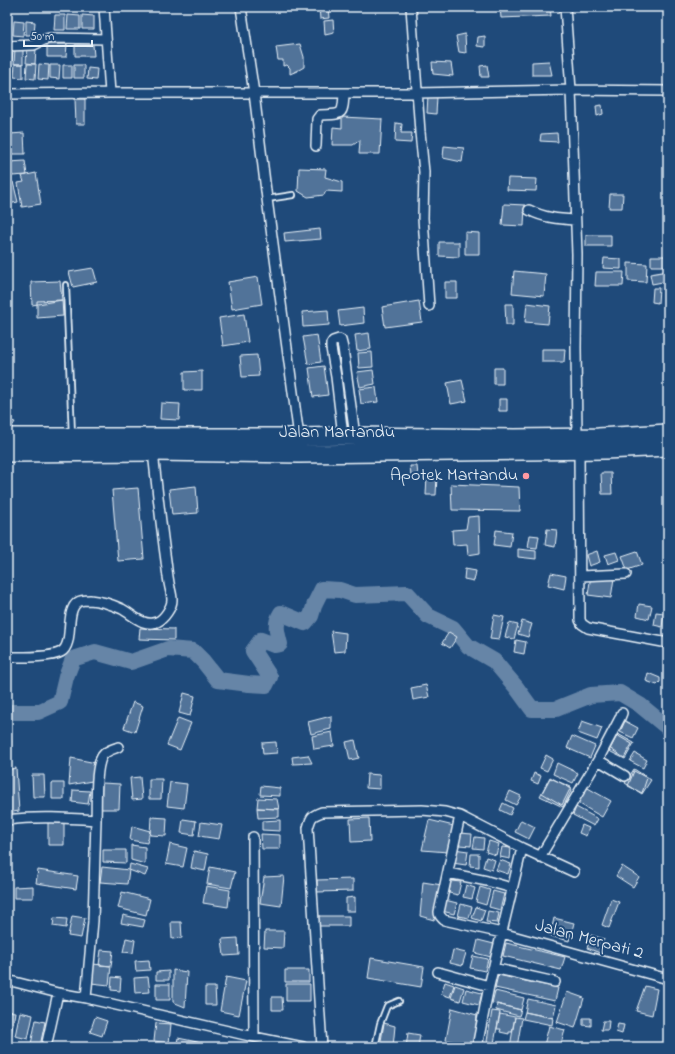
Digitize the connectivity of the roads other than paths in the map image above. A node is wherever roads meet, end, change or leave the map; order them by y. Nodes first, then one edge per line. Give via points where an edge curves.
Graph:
1 (104, 7) edge
2 (241, 7) edge
3 (411, 7) edge
4 (565, 7) edge
5 (106, 39) junction
6 (7, 46) edge
7 (571, 90) junction
8 (668, 91) edge
9 (110, 93) junction
10 (254, 93) junction
11 (344, 93) junction
12 (417, 93) junction
13 (7, 94) edge
14 (316, 146) dead end
15 (293, 195) dead end
16 (267, 199) junction
17 (529, 210) dead end
18 (575, 220) junction
19 (66, 285) dead end
20 (429, 306) dead end
21 (668, 433) edge
22 (72, 436) junction
23 (349, 436) junction
24 (7, 437) edge
25 (299, 437) junction
26 (514, 444) junction
27 (578, 444) junction
28 (668, 447) edge
29 (153, 452) junction
30 (7, 453) edge
31 (626, 574) dead end
32 (580, 576) junction
33 (668, 643) edge
34 (7, 657) edge
35 (622, 713) dead end
36 (118, 747) dead end
37 (598, 760) junction
38 (625, 776) dead end
39 (460, 816) junction
40 (7, 820) edge
41 (96, 820) junction
42 (253, 837) dead end
43 (522, 848) junction
44 (540, 857) junction
45 (574, 872) dead end
46 (448, 873) junction
47 (512, 888) junction
48 (502, 933) junction
49 (494, 968) junction
50 (438, 972) dead end
51 (668, 979) edge
52 (7, 980) edge
53 (555, 982) dead end
54 (489, 986) junction
55 (58, 993) junction
56 (86, 998) junction
57 (399, 1001) dead end
58 (254, 1037) junction
59 (46, 1047) edge
60 (303, 1047) edge
61 (322, 1047) edge
62 (375, 1047) edge
63 (477, 1047) edge

1 - 5 street
2 - 10 street
3 - 12 street
4 - 7 street
5 - 6 street via 51,38 34,45
5 - 9 street
7 - 8 street
7 - 12 street
7 - 18 street
9 - 10 street
9 - 13 street
10 - 11 street
10 - 16 street
11 - 12 street
11 - 14 street via 344,107 341,112 320,115 317,119
12 - 20 street via 424,172 423,218
15 - 16 lane
16 - 25 street
17 - 18 street via 554,219
18 - 27 street
19 - 22 lane
21 - 27 highway, Jalan Martandu
22 - 24 highway, Jalan Martandu
22 - 25 highway, Jalan Martandu
23 - 23 street via 331,348 333,341 339,339 343,348
23 - 25 highway, Jalan Martandu
23 - 26 highway, Jalan Martandu
26 - 27 highway, Jalan Martandu
26 - 29 highway, Jalan Martandu via 299,454
27 - 28 highway, Jalan Martandu via 604,450
27 - 32 street
29 - 30 highway, Jalan Martandu
29 - 34 street via 172,600 167,613 159,621 147,623 105,603 78,601 71,614 63,651 47,656
31 - 32 street
32 - 33 street via 579,616 582,624 588,628
35 - 37 street
36 - 41 street via 103,754 100,761
37 - 38 street
37 - 44 street
39 - 43 street
39 - 46 street
39 - 61 street via 422,810 322,812 311,818 308,828
40 - 41 street
41 - 56 street via 93,921
42 - 58 street
43 - 44 street
43 - 47 street
44 - 45 street
46 - 47 street
46 - 48 street, Jalan Merpati 2 via 440,917
47 - 48 street
48 - 49 street
48 - 51 street, Jalan Merpati 2
49 - 53 street
49 - 54 street
50 - 54 street
52 - 55 street
54 - 63 street
55 - 56 street
55 - 59 street
56 - 58 street
57 - 62 lane via 387,1006
58 - 60 street

